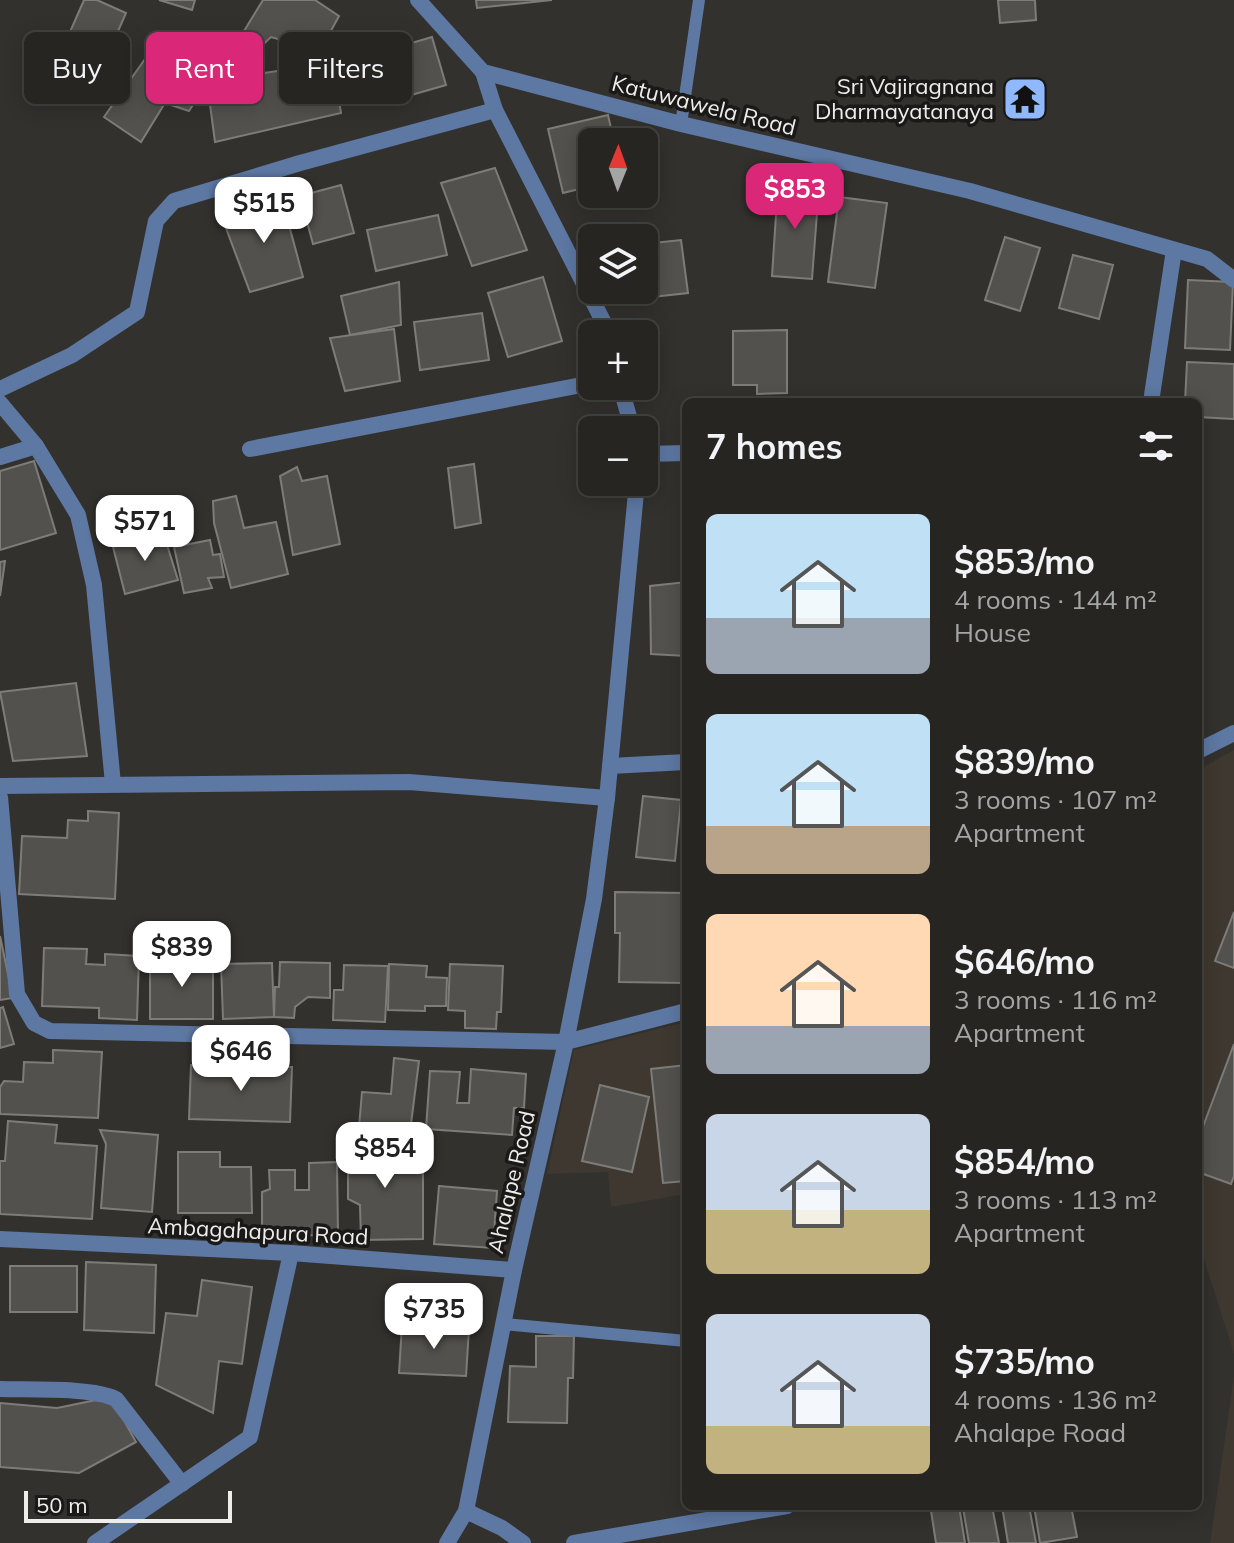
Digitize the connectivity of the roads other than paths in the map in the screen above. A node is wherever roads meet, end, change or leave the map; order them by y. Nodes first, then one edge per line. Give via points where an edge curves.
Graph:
1 (418, 0) edge
2 (699, 0) edge
3 (483, 72) junction
4 (495, 110) junction
5 (681, 124) junction
6 (1174, 250) junction
7 (1234, 280) edge
8 (602, 320) edge
9 (578, 386) edge
10 (0, 389) edge
11 (1152, 398) edge
12 (0, 403) edge
13 (36, 446) junction
14 (250, 449) dead end
15 (682, 453) edge
16 (658, 454) edge
17 (0, 457) edge
18 (636, 496) edge
19 (1234, 733) edge
20 (1202, 749) edge
21 (682, 762) edge
22 (610, 766) junction
23 (113, 784) junction
24 (0, 786) edge
25 (0, 797) edge
26 (607, 798) junction
27 (682, 1012) edge
28 (566, 1042) junction
29 (0, 1239) edge
30 (291, 1253) junction
31 (514, 1270) junction
32 (504, 1324) junction
33 (682, 1341) edge
34 (0, 1389) edge
35 (182, 1484) junction
36 (764, 1510) edge
37 (466, 1511) junction
38 (95, 1543) edge
39 (447, 1543) edge
40 (523, 1543) edge
41 (574, 1543) edge

1 - 3 street
2 - 5 lane
3 - 4 street
3 - 5 street, Katuwawela Road
4 - 8 street
4 - 10 street via 174,201 156,221 137,312 72,355
5 - 6 street, Katuwawela Road via 970,191
6 - 7 street, Katuwawela Road via 1207,259
6 - 11 street
9 - 14 street
12 - 13 street
13 - 17 street
13 - 23 street via 78,515 94,585
15 - 16 street
18 - 22 street, Ahalape Road
19 - 20 street
21 - 22 street
22 - 26 street, Ahalape Road
23 - 24 street
23 - 26 street via 409,782
25 - 28 street via 17,994 34,1023 50,1031
26 - 28 street, Ahalape Road
27 - 28 street
28 - 31 street, Ahalape Road
29 - 30 street, Ambagahapura Road
30 - 31 street, Ambagahapura Road
30 - 35 street via 250,1437
31 - 32 street, Ahalape Road
32 - 33 lane
32 - 37 street, Ahalape Road
34 - 35 street via 116,1399
35 - 38 street
36 - 41 street
37 - 39 street, Ahalape Road
37 - 40 street

